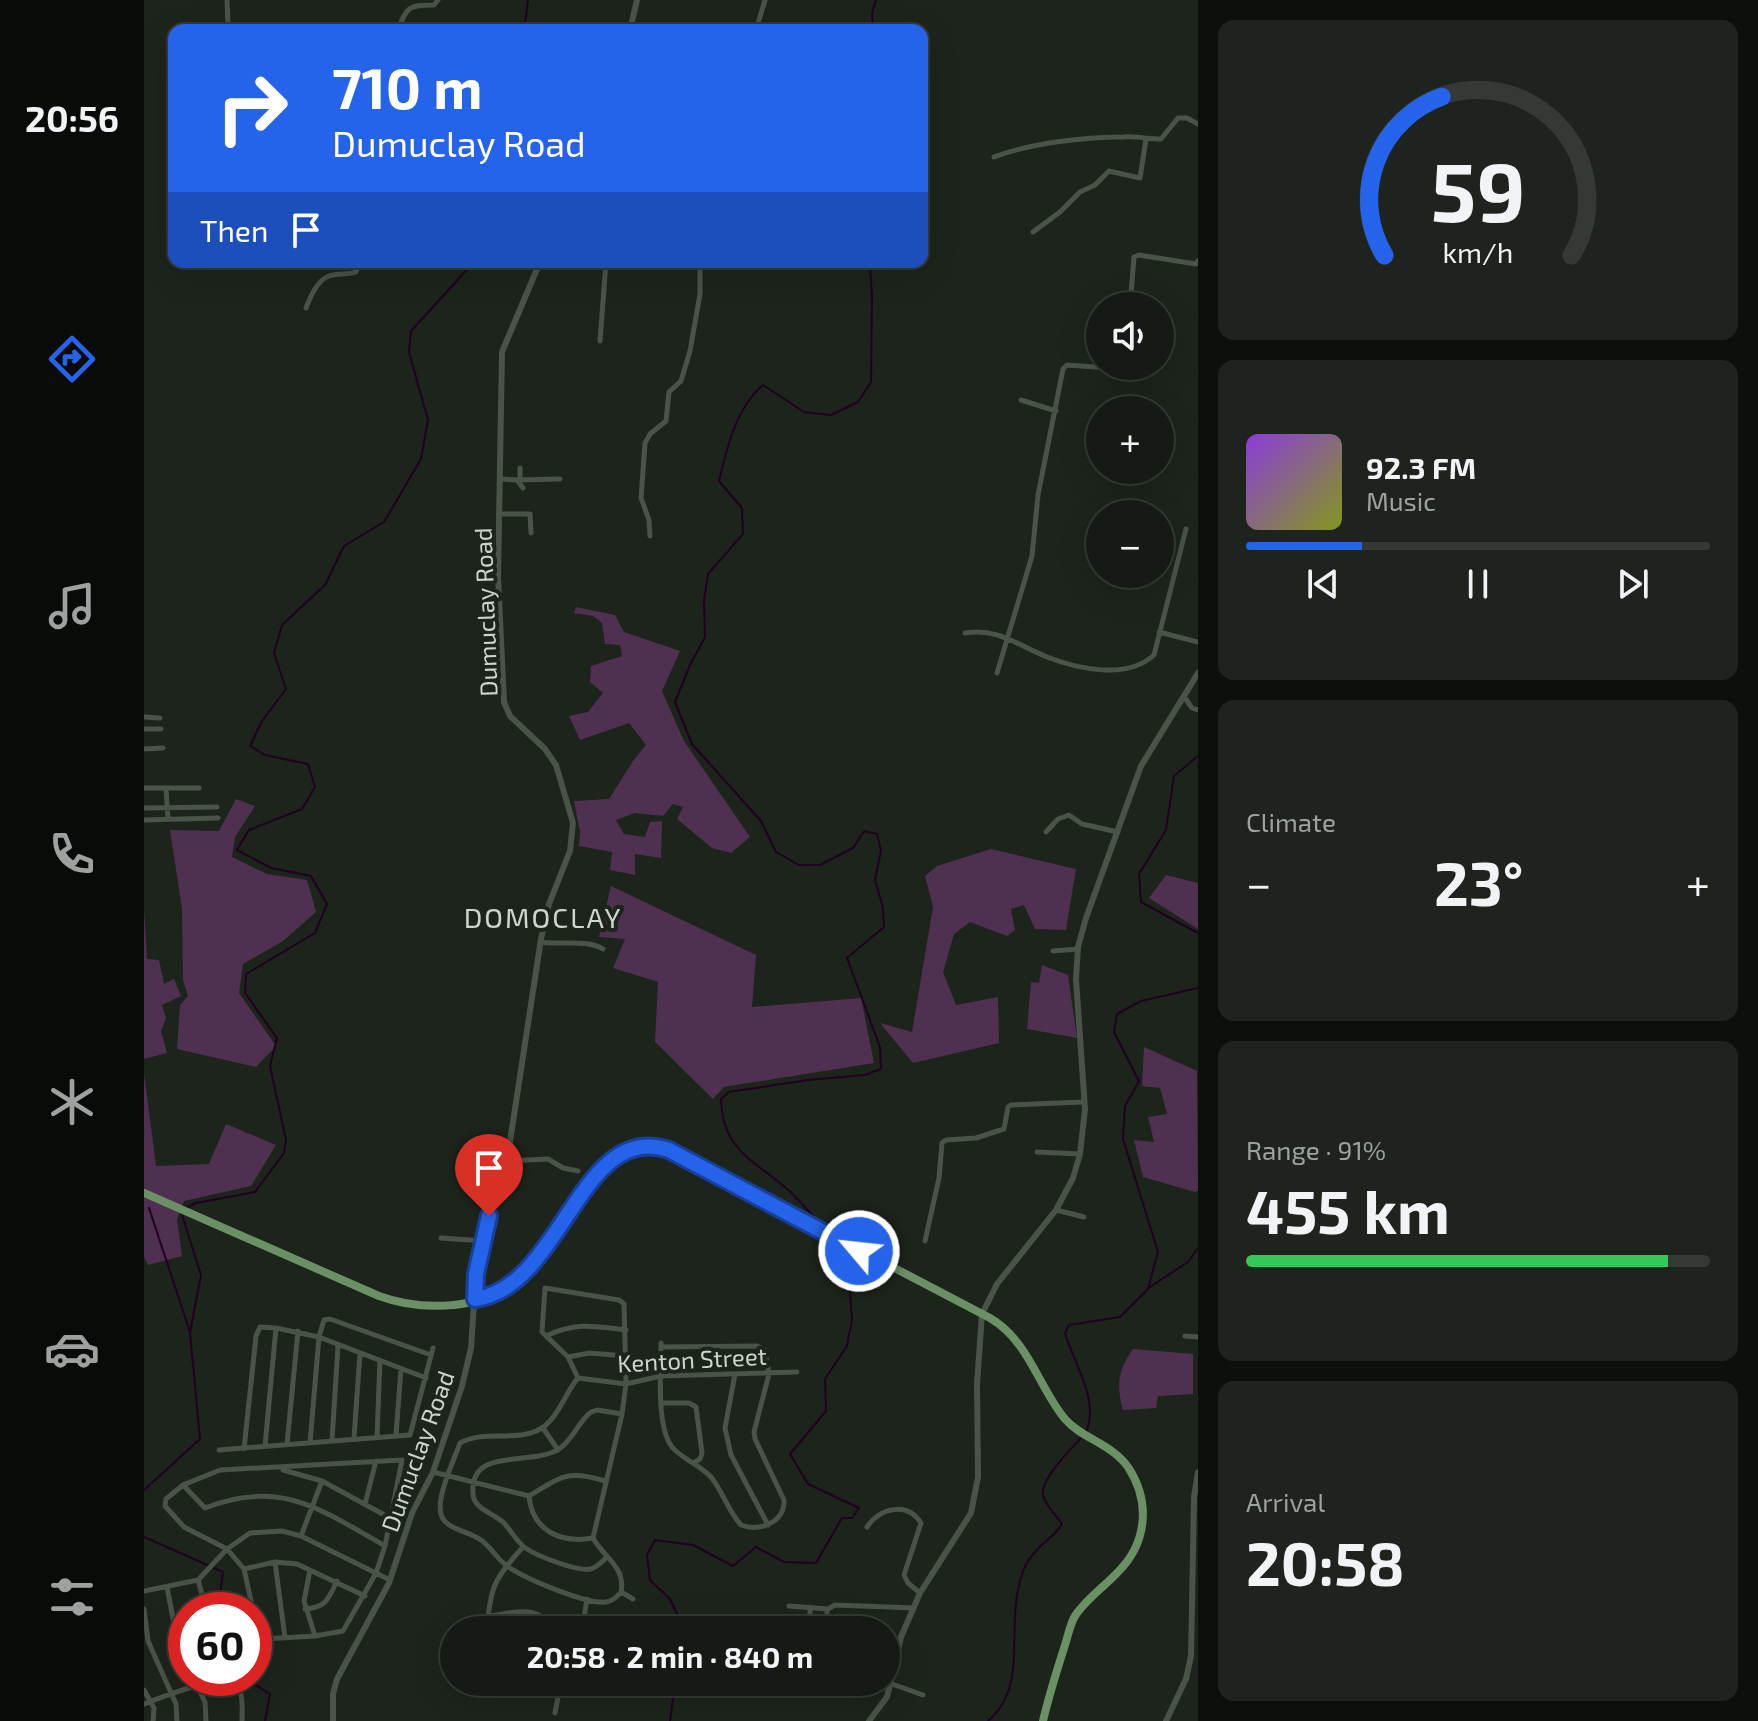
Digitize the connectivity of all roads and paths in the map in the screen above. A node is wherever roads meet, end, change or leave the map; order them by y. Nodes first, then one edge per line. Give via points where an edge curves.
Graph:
1 (227, 0) edge
2 (438, 0) edge
3 (637, 0) edge
4 (765, 0) edge
5 (228, 24) edge
6 (401, 24) edge
7 (631, 24) edge
8 (758, 24) edge
9 (1198, 124) edge
10 (1146, 139) junction
11 (994, 157) dead end
12 (1033, 232) dead end
13 (1198, 261) edge
14 (356, 268) edge
15 (537, 268) edge
16 (606, 268) edge
17 (700, 268) edge
18 (1131, 292) edge
19 (306, 308) dead end
20 (600, 341) dead end
21 (1086, 366) edge
22 (1021, 400) dead end
23 (1056, 411) junction
24 (520, 468) dead end
25 (500, 479) junction
26 (560, 479) dead end
27 (518, 480) junction
28 (523, 488) dead end
29 (499, 514) junction
30 (1186, 529) dead end
31 (531, 533) dead end
32 (650, 536) dead end
33 (1159, 632) junction
34 (965, 633) dead end
35 (1006, 637) junction
36 (1198, 642) edge
37 (997, 673) dead end
38 (1198, 673) edge
39 (1185, 698) junction
40 (1198, 710) edge
41 (144, 717) edge
42 (160, 718) dead end
43 (144, 729) edge
44 (161, 729) dead end
45 (163, 748) dead end
46 (144, 749) edge
47 (144, 788) edge
48 (166, 788) junction
49 (199, 788) dead end
50 (217, 807) dead end
51 (144, 808) edge
52 (167, 808) junction
53 (218, 818) dead end
54 (168, 819) junction
55 (144, 820) edge
56 (1046, 832) dead end
57 (1118, 832) junction
58 (540, 942) junction
59 (603, 949) dead end
60 (1078, 949) junction
61 (1053, 951) dead end
62 (1084, 1102) junction
63 (1037, 1152) dead end
64 (1080, 1154) junction
65 (507, 1161) junction
66 (578, 1171) dead end
67 (144, 1193) edge
68 (1056, 1210) junction
69 (1084, 1217) dead end
70 (441, 1238) dead end
71 (484, 1241) junction
72 (925, 1241) dead end
73 (475, 1299) junction
74 (982, 1314) junction
75 (276, 1328) junction
76 (626, 1330) junction
77 (298, 1331) junction
78 (546, 1336) junction
79 (1185, 1336) dead end
80 (319, 1337) junction
81 (1198, 1337) edge
82 (338, 1346) junction
83 (360, 1353) junction
84 (626, 1356) junction
85 (568, 1357) junction
86 (380, 1360) junction
87 (402, 1368) junction
88 (797, 1372) dead end
89 (735, 1374) junction
90 (769, 1374) junction
91 (661, 1376) junction
92 (426, 1378) junction
93 (578, 1378) junction
94 (626, 1384) junction
95 (662, 1403) junction
96 (622, 1414) junction
97 (543, 1428) junction
98 (396, 1435) junction
99 (377, 1437) junction
100 (354, 1438) junction
101 (332, 1440) junction
102 (310, 1443) junction
103 (287, 1444) junction
104 (265, 1446) junction
105 (244, 1449) junction
106 (219, 1450) dead end
107 (558, 1450) junction
108 (376, 1461) junction
109 (695, 1462) junction
110 (278, 1469) junction
111 (433, 1472) junction
112 (1198, 1472) edge
113 (448, 1474) junction
114 (322, 1481) junction
115 (474, 1481) junction
116 (605, 1481) junction
117 (183, 1485) junction
118 (529, 1496) junction
119 (365, 1504) junction
120 (313, 1506) junction
121 (390, 1518) junction
122 (768, 1525) junction
123 (867, 1527) dead end
124 (301, 1536) junction
125 (593, 1538) junction
126 (385, 1546) junction
127 (523, 1547) junction
128 (225, 1551) junction
129 (606, 1558) junction
130 (1196, 1561) edge
131 (275, 1562) junction
132 (506, 1565) junction
133 (244, 1569) junction
134 (310, 1570) junction
135 (374, 1573) junction
136 (198, 1580) junction
137 (337, 1581) junction
138 (390, 1582) junction
139 (1195, 1586) edge
140 (167, 1587) junction
141 (144, 1591) edge
142 (168, 1592) edge
143 (201, 1592) edge
144 (249, 1592) edge
145 (621, 1592) junction
146 (920, 1593) junction
147 (365, 1596) junction
148 (587, 1599) junction
149 (633, 1599) dead end
150 (1195, 1602) edge
151 (789, 1606) dead end
152 (810, 1607) junction
153 (914, 1608) junction
154 (144, 1609) edge
155 (305, 1609) junction
156 (827, 1609) junction
157 (488, 1616) joint
158 (544, 1616) edge
159 (584, 1616) edge
160 (315, 1636) junction
161 (285, 1638) junction
162 (272, 1639) edge
163 (146, 1642) edge
164 (900, 1643) edge
165 (168, 1686) edge
166 (900, 1687) edge
167 (144, 1690) edge
168 (168, 1695) edge
169 (923, 1695) dead end
170 (173, 1696) edge
171 (202, 1696) edge
172 (239, 1696) edge
173 (558, 1696) edge
174 (887, 1696) edge
175 (147, 1703) edge
176 (555, 1713) dead end
177 (153, 1721) edge
178 (177, 1721) edge
179 (206, 1721) edge
180 (242, 1721) edge
181 (333, 1721) edge
182 (869, 1721) edge
183 (1043, 1721) edge
184 (1166, 1721) edge

1 - 5 street
2 - 6 street via 410,7
3 - 7 street
4 - 8 street
9 - 10 street via 1178,118 1161,139
10 - 11 street via 1070,142
10 - 12 street via 1140,178 1109,171
13 - 18 street via 1134,257
14 - 19 street via 353,274 322,280
15 - 25 street, Dumuclay Road via 502,352
16 - 20 street
17 - 32 street via 700,294 681,381 669,392 666,421 645,443 641,498
21 - 23 street via 1063,369
22 - 23 street
23 - 35 street via 1038,495 1032,556
24 - 27 street
25 - 27 street
25 - 29 street, Dumuclay Road
26 - 27 street
27 - 28 street
29 - 31 street via 530,514
29 - 58 street, Dumuclay Road via 504,702 510,716 556,765 573,823 570,851
30 - 33 street
33 - 35 street via 1154,655 1120,671 1069,664
33 - 36 street
34 - 35 street via 979,630
35 - 37 street
38 - 39 street
39 - 40 street
39 - 57 street via 1141,766
41 - 42 street
43 - 44 street
45 - 46 street
47 - 48 street
48 - 49 street
48 - 52 street
50 - 52 street
51 - 52 street
52 - 54 street
53 - 54 street
54 - 55 street
56 - 57 street via 1069,815 1082,824
57 - 60 street
58 - 59 street via 593,943
58 - 65 street, Dumuclay Road
60 - 61 street
60 - 62 street
62 - 64 street
62 - 72 street via 1011,1105 1004,1129 942,1143
63 - 64 street
64 - 68 street
65 - 66 street via 548,1159
65 - 71 street, Dumuclay Road
67 - 73 main road via 395,1302 435,1305
68 - 69 street
68 - 74 street via 997,1284
70 - 71 street
71 - 73 street, Dumuclay Road
73 - 74 main road via 508,1287 531,1267 606,1163 628,1149 651,1146 669,1150
73 - 111 street, Dumuclay Road via 471,1348
74 - 146 street via 976,1496 971,1513
74 - 183 main road via 1014,1337 1069,1423 1126,1465 1143,1498 1143,1523 1132,1555 1075,1617
75 - 77 street
75 - 104 street
75 - 105 street via 257,1331
76 - 78 street via 571,1326
76 - 78 street via 623,1302 545,1288 541,1323
76 - 84 street
77 - 80 street
77 - 103 street
78 - 85 street
79 - 81 street
80 - 82 street
80 - 92 street via 322,1322 330,1319 432,1351
80 - 102 street
82 - 83 street
82 - 101 street
83 - 86 street
83 - 100 street
84 - 85 street
84 - 94 street
85 - 93 street
86 - 87 street
86 - 99 street
87 - 92 street
87 - 98 street
88 - 90 street, Kenton Street
89 - 90 street, Kenton Street
89 - 91 street, Kenton Street
89 - 122 street via 725,1428 731,1455
90 - 91 street via 768,1357 757,1346 661,1345
90 - 122 street via 754,1432 784,1507
91 - 94 street, Kenton Street
91 - 95 street
92 - 98 street via 410,1435
93 - 94 street, Kenton Street
93 - 97 street
94 - 96 street
95 - 109 street via 661,1424 672,1447
95 - 109 street via 696,1407 702,1453
96 - 107 street via 591,1412
96 - 116 street
97 - 107 street
97 - 113 street via 468,1438 460,1443
98 - 99 street
99 - 100 street
100 - 101 street
101 - 102 street
102 - 103 street
103 - 104 street
104 - 105 street
105 - 106 street
107 - 115 street via 485,1464
108 - 110 street
108 - 119 street
108 - 121 street via 403,1461
109 - 122 street via 741,1525
110 - 114 street
110 - 117 street via 220,1470
111 - 113 street
111 - 138 street, Dumuclay Road via 412,1513
112 - 130 street
113 - 115 street
113 - 132 street via 441,1518 484,1541
114 - 119 street
114 - 120 street
115 - 118 street
115 - 127 street via 477,1505 503,1522
116 - 118 street via 572,1474
116 - 125 street
117 - 120 street via 205,1508 250,1497
117 - 128 street via 165,1506 184,1527
118 - 125 street via 534,1520 547,1531
119 - 121 street
120 - 124 street
120 - 126 street
121 - 126 street
123 - 146 street via 874,1516 892,1509 917,1517 918,1538 904,1575
124 - 128 street via 250,1533
124 - 135 street
125 - 129 street
126 - 135 street
127 - 129 street via 587,1569
127 - 132 street
128 - 133 street
128 - 136 street
129 - 145 street via 620,1570
130 - 139 street
131 - 133 street
131 - 134 street
131 - 161 street
132 - 148 street
132 - 157 street via 494,1582
133 - 144 street
134 - 137 street
134 - 155 street
135 - 138 street
135 - 147 street
136 - 140 street
136 - 143 street
137 - 147 street
137 - 155 street via 319,1608
138 - 181 street, Dumuclay Road via 337,1679
139 - 150 street
140 - 141 street
140 - 142 street
145 - 148 street via 608,1602
145 - 149 street
146 - 153 street
147 - 160 street via 343,1631
148 - 159 street
150 - 184 street via 1186,1679
151 - 152 street
152 - 156 street
152 - 156 street via 810,1622 820,1626 827,1625
153 - 156 street
153 - 164 street
154 - 163 street
155 - 160 street
157 - 158 street
160 - 161 street
161 - 162 street
163 - 165 street
166 - 169 street
167 - 175 street
168 - 175 street
170 - 178 street
171 - 179 street
172 - 180 street
173 - 176 street
174 - 182 street
175 - 177 street via 154,1708

